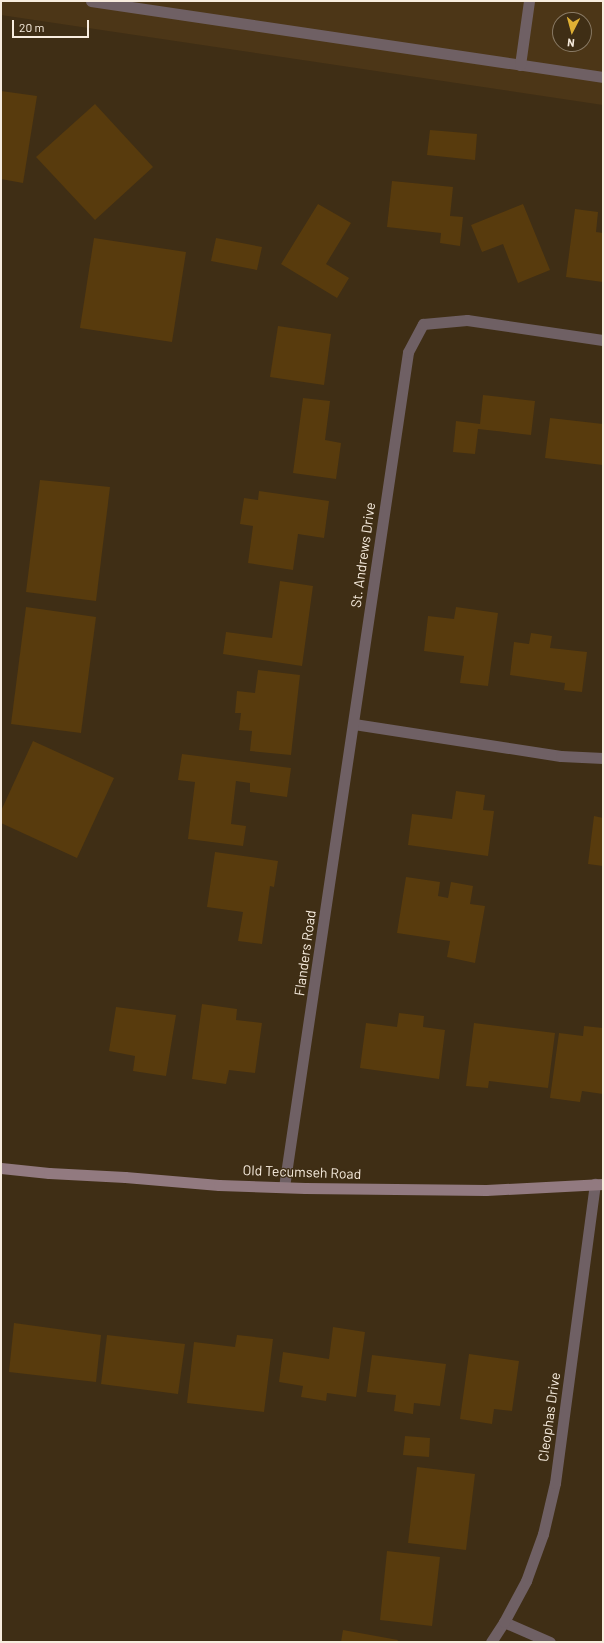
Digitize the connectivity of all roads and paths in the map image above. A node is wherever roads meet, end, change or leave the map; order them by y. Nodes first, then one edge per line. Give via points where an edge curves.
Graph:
1 (92, 1) edge
2 (529, 1) edge
3 (520, 65) junction
4 (603, 77) edge
5 (603, 340) edge
6 (354, 724) junction
7 (603, 758) edge
8 (1, 1168) edge
9 (599, 1184) edge
10 (284, 1187) junction
11 (504, 1622) junction
12 (491, 1642) edge
13 (550, 1642) edge

1 - 3 street
2 - 3 street
3 - 4 street
5 - 6 street, St. Andrews Drive via 467,320 423,324 408,352
6 - 7 street via 561,756
6 - 10 street, Flanders Road
8 - 10 main road, Old Tecumseh Road
9 - 10 main road, Old Tecumseh Road via 486,1190
9 - 11 street, Cleophas Drive via 555,1483 543,1534 526,1581
11 - 12 street, Cleophas Drive
11 - 13 street

